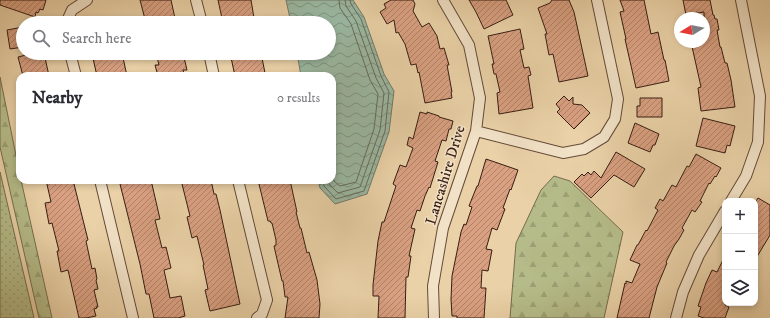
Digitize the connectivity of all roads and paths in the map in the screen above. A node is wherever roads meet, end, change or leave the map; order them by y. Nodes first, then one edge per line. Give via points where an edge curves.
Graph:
1 (87, 0) edge
2 (196, 0) edge
3 (443, 0) edge
4 (597, 0) edge
5 (741, 0) edge
6 (69, 16) edge
7 (200, 16) edge
8 (72, 60) edge
9 (211, 60) edge
10 (75, 72) edge
11 (213, 72) edge
12 (476, 130) junction
13 (101, 184) edge
14 (239, 184) edge
15 (733, 198) edge
16 (722, 216) edge
17 (133, 318) edge
18 (257, 318) edge
19 (434, 318) edge
20 (676, 318) edge

1 - 6 street via 72,10
2 - 7 street
3 - 12 street, Lancashire Drive via 469,44 480,98
4 - 12 street via 618,99 615,119 604,137 584,149 563,153
5 - 15 street via 760,96 758,142 746,176
8 - 10 street
9 - 11 street
12 - 19 street, Lancashire Drive via 443,228 433,286
13 - 17 street
14 - 18 street via 267,300 262,314
16 - 20 street via 699,255 683,292

